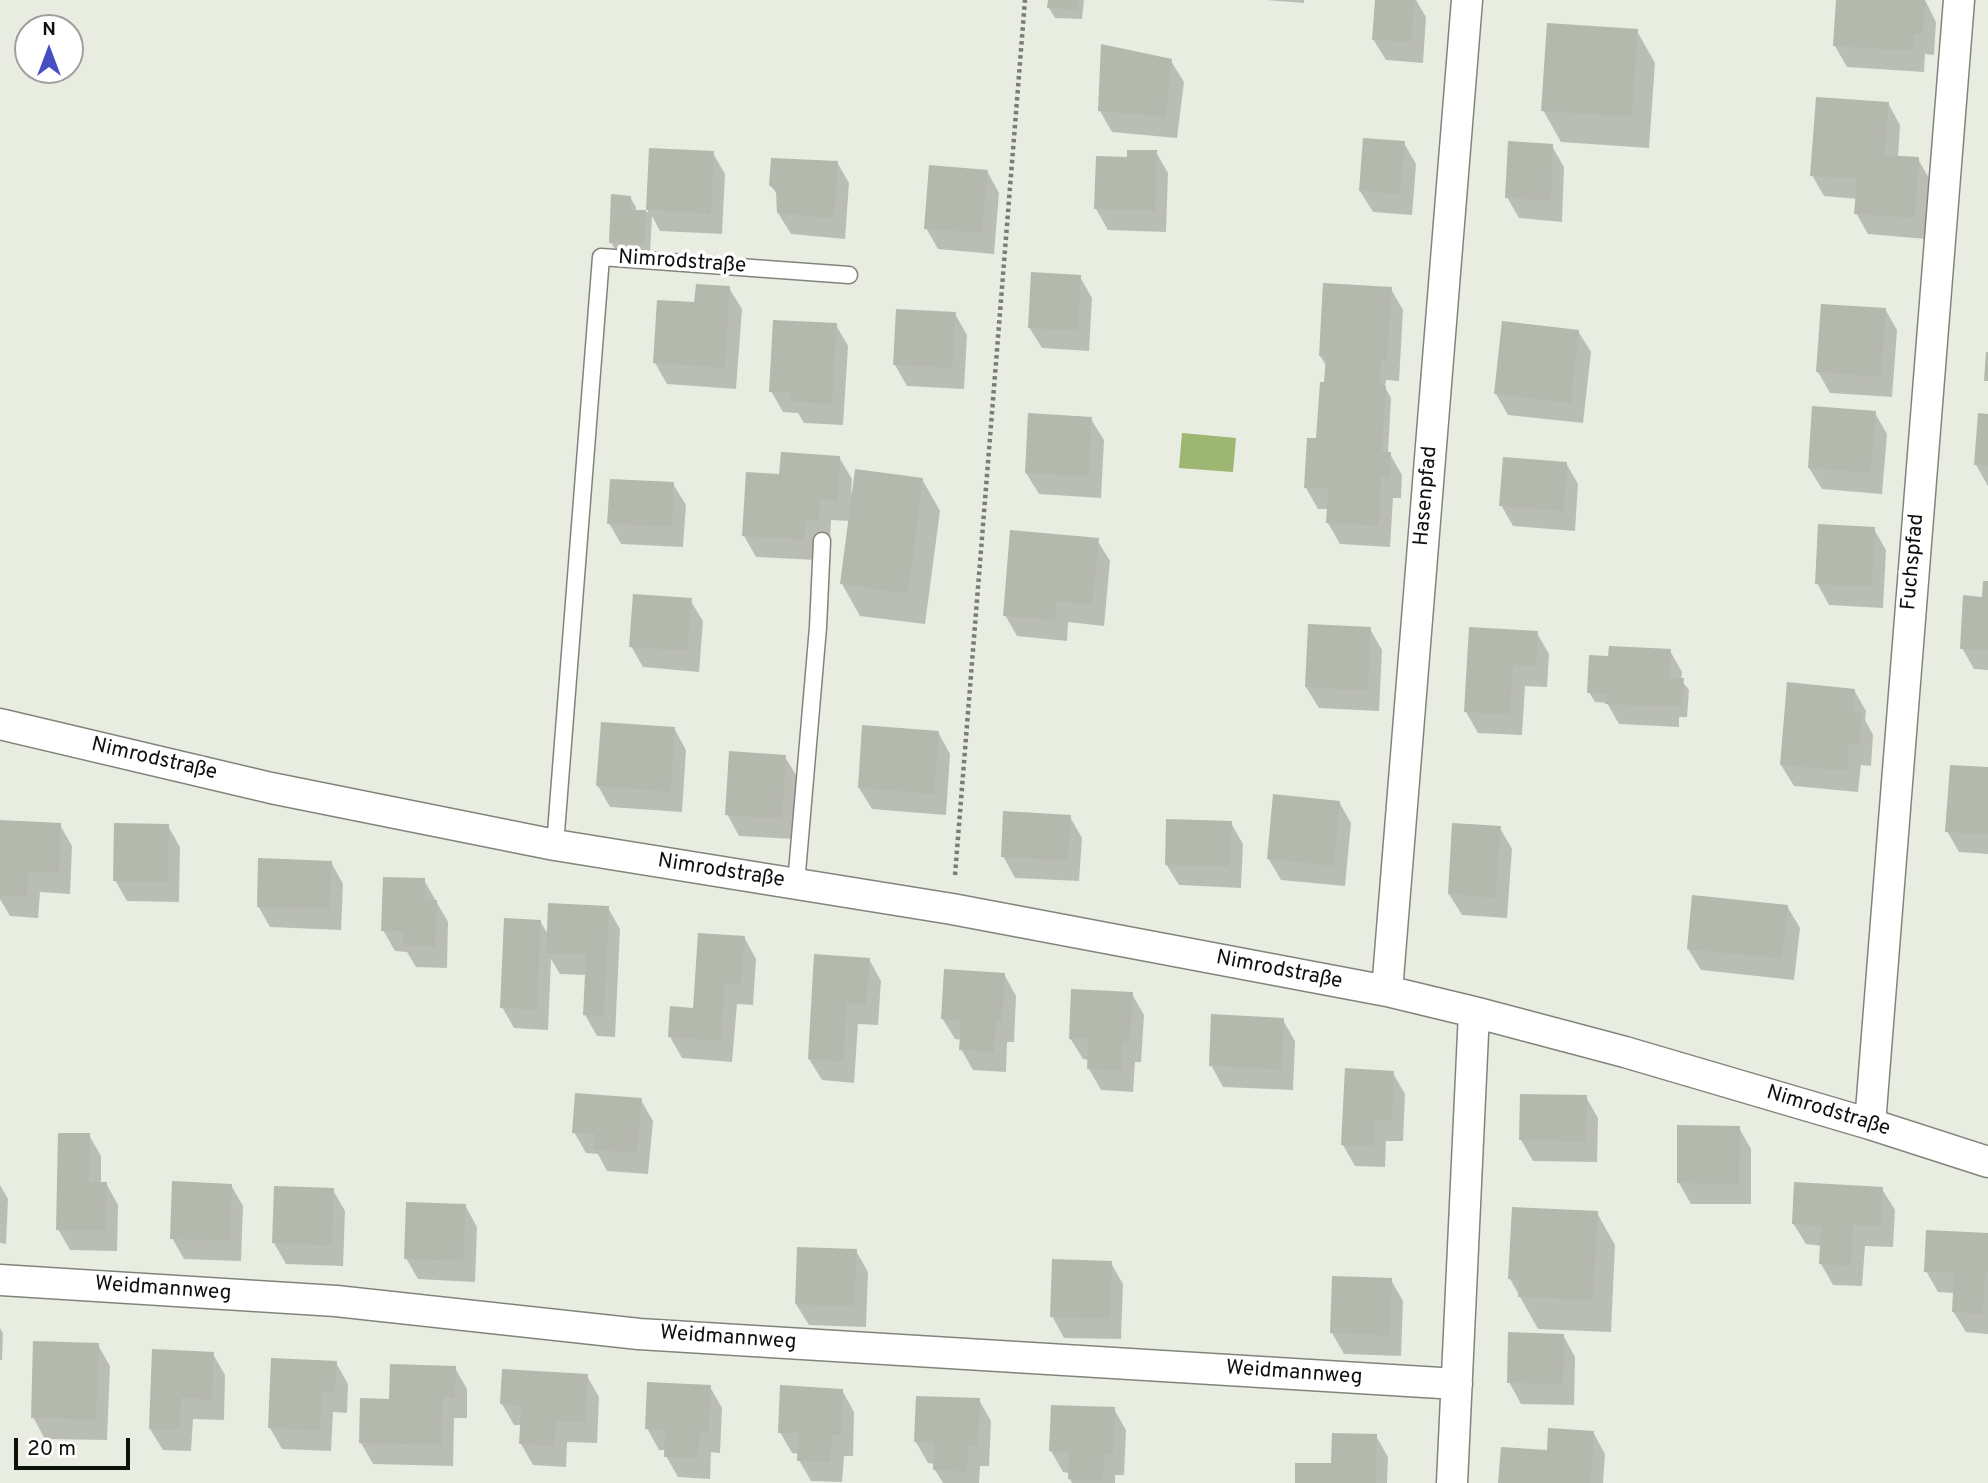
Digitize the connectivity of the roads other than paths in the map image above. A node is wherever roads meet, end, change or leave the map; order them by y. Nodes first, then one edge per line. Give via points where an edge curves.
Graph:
1 (1466, 0) edge
2 (1959, 0) edge
3 (849, 275) dead end
4 (822, 541) dead end
5 (0, 724) edge
6 (555, 845) junction
7 (796, 884) junction
8 (1387, 991) junction
9 (1474, 1012) junction
10 (1870, 1124) junction
11 (1988, 1162) edge
12 (0, 1280) edge
13 (1457, 1384) junction
14 (1452, 1483) edge

1 - 8 street, Hasenpfad
2 - 10 street, Fuchspfad
3 - 6 lane, Nimrodstraße via 601,257
4 - 7 lane
5 - 6 street, Nimrodstraße via 271,788
6 - 7 street, Nimrodstraße
7 - 8 street, Nimrodstraße
8 - 9 street, Nimrodstraße
9 - 10 street, Nimrodstraße
9 - 13 street
10 - 11 street, Nimrodstraße
12 - 13 street, Weidmannweg via 337,1301 639,1334
13 - 14 street

